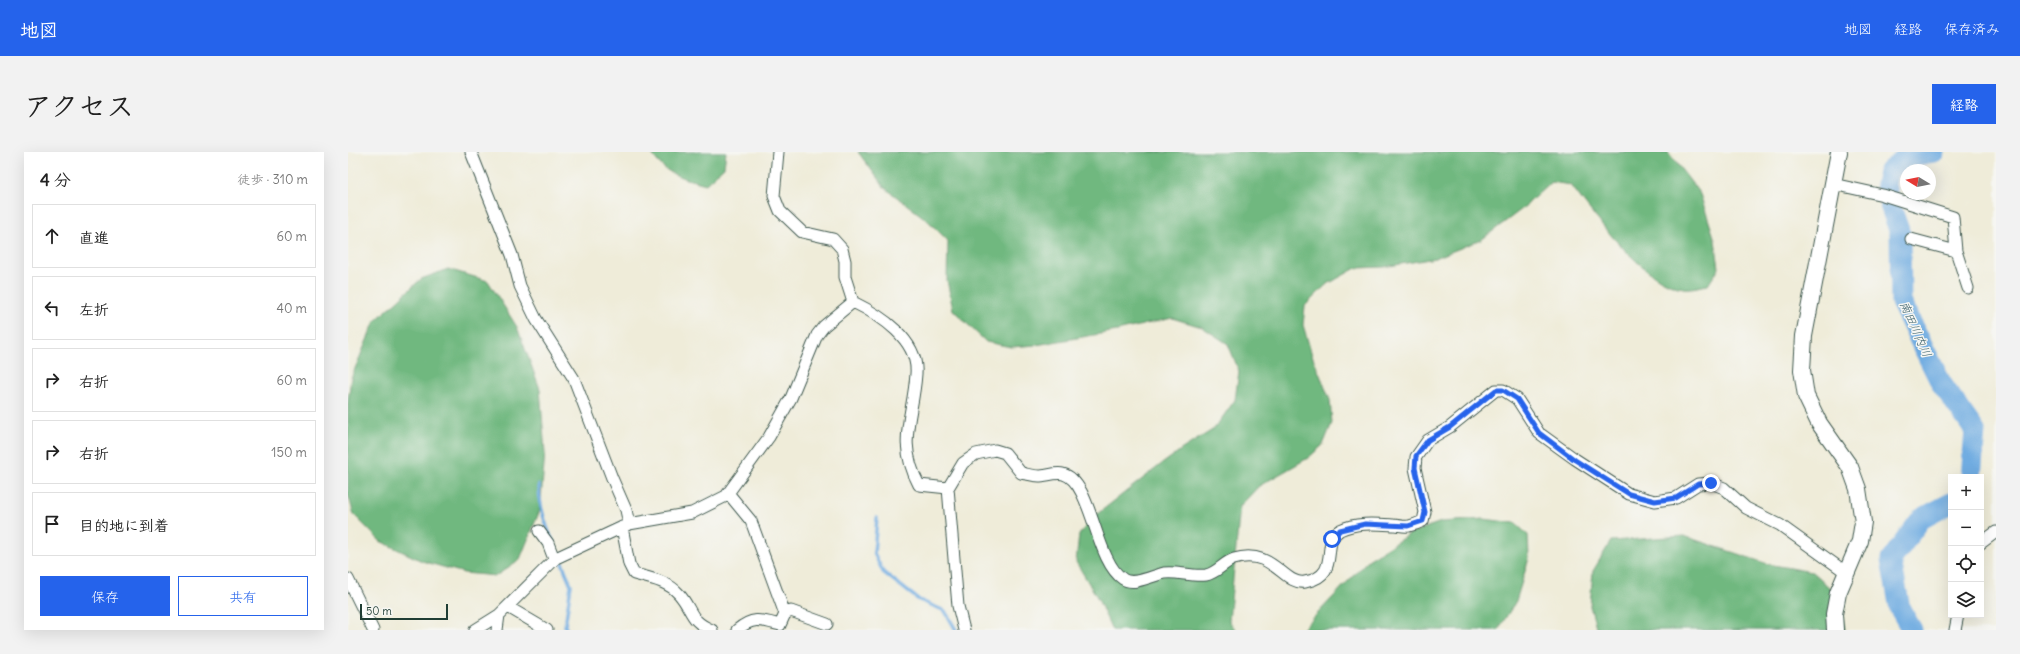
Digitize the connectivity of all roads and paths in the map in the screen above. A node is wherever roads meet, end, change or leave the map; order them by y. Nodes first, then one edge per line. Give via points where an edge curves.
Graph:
1 (471, 152) edge
2 (778, 152) edge
3 (1839, 152) edge
4 (1832, 184) junction
5 (1911, 239) dead end
6 (1956, 250) junction
7 (1968, 288) dead end
8 (853, 302) junction
9 (948, 488) junction
10 (728, 493) junction
11 (625, 525) junction
12 (539, 531) dead end
13 (1996, 532) edge
14 (1984, 541) edge
15 (557, 557) junction
16 (1847, 573) junction
17 (348, 580) edge
18 (508, 607) junction
19 (785, 614) junction
20 (500, 616) junction
21 (1957, 618) edge
22 (827, 624) dead end
23 (372, 630) edge
24 (474, 630) edge
25 (497, 630) edge
26 (547, 630) edge
27 (712, 630) edge
28 (737, 630) edge
29 (964, 630) edge
30 (1835, 630) edge
31 (1955, 630) edge

1 - 11 street via 512,255 520,286 536,319 574,379 626,510
2 - 8 street via 774,196 780,211 802,232 833,239 842,250 845,277
3 - 4 street
4 - 6 street via 1883,195 1953,216
4 - 16 street via 1804,336 1802,370 1806,396 1819,423 1850,467 1858,490 1863,522 1860,541
5 - 6 street
6 - 7 street
8 - 9 street via 872,311 898,332 913,352 917,373 907,448 911,469 919,485
8 - 10 street via 817,335 791,398 769,437
9 - 16 street via 963,463 976,454 995,450 1005,453 1021,473 1038,476 1063,474 1073,480 1085,499 1101,548 1110,565 1123,580 1134,581 1165,573 1205,575 1215,572 1233,559 1252,556 1272,563 1293,581 1303,583 1317,578 1327,569 1332,539 1340,530 1365,524 1408,526 1423,521 1425,512 1415,468 1416,456 1428,440 1450,427 1496,390 1503,390 1517,399 1539,433 1575,460 1629,494 1655,501 1676,498 1698,484 1711,483 1724,488 1746,508 1780,525
9 - 29 street via 958,606
10 - 11 street via 692,513
10 - 19 street via 751,521
11 - 15 street
11 - 27 street via 629,564 634,574 667,584 679,594 699,624
12 - 15 street
13 - 14 street
15 - 18 street
16 - 30 street via 1838,593 1834,614
17 - 23 street
18 - 20 street
18 - 26 street
19 - 22 street via 790,611
19 - 28 street via 780,625 760,619 744,623
20 - 24 street
20 - 25 street
21 - 31 street

